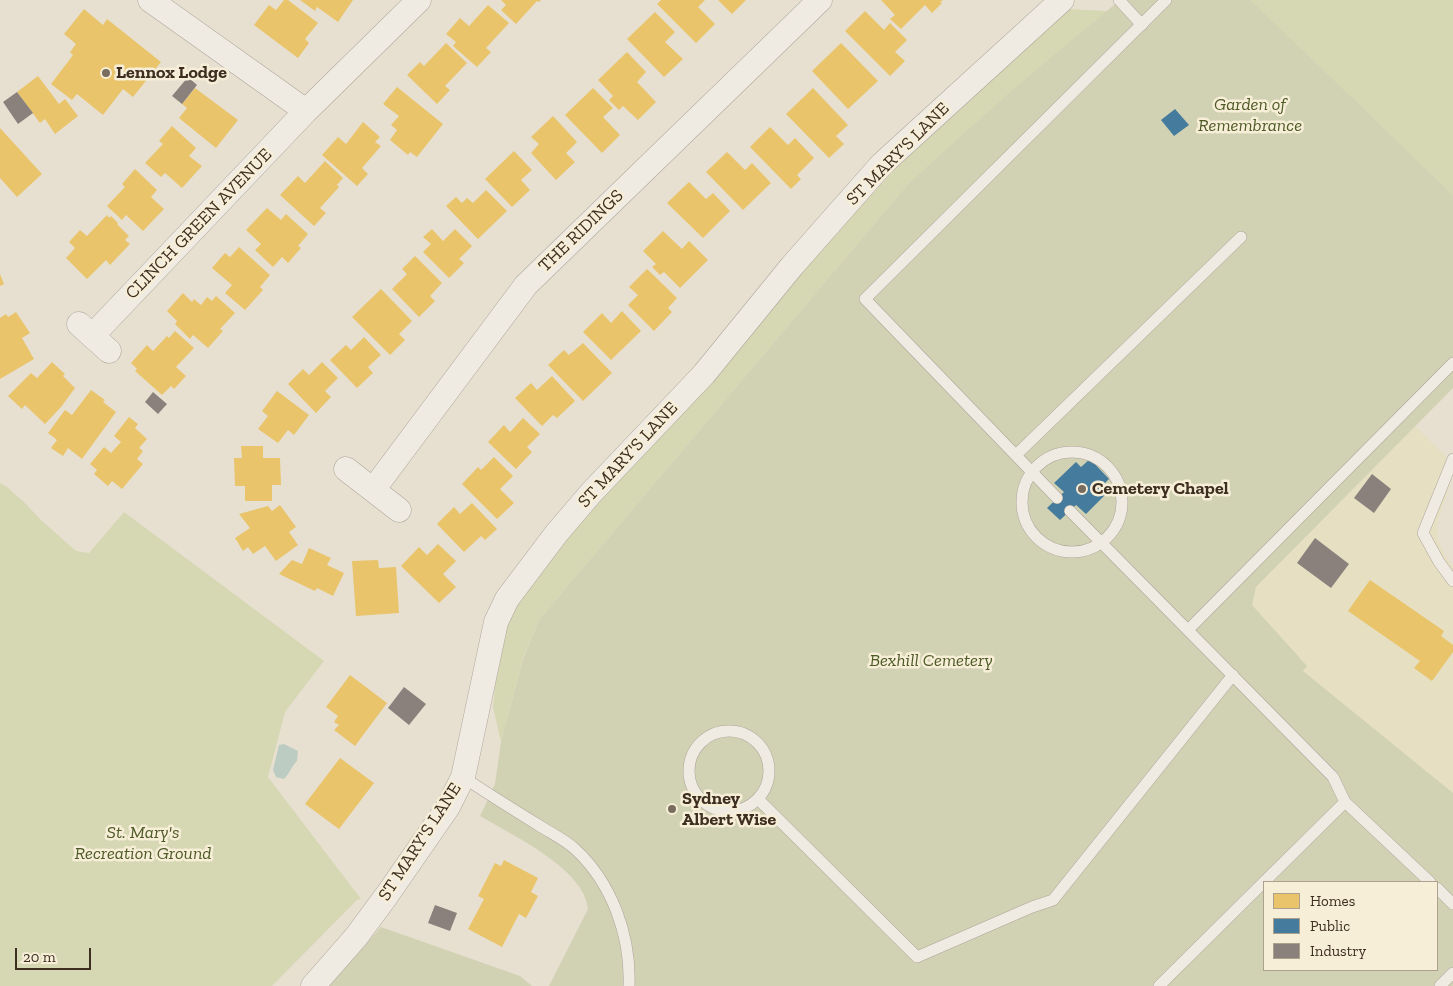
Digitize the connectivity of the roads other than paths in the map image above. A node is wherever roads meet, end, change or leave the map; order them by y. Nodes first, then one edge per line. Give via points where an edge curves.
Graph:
1 (150, 0) edge
2 (419, 0) edge
3 (820, 0) edge
4 (1062, 0) edge
5 (1119, 0) edge
6 (1166, 0) edge
7 (1142, 25) junction
8 (306, 111) junction
9 (1241, 237) dead end
10 (93, 337) dead end
11 (1453, 364) edge
12 (1016, 455) junction
13 (1453, 459) edge
14 (346, 469) dead end
15 (1031, 471) junction
16 (374, 490) junction
17 (1058, 498) dead end
18 (398, 510) dead end
19 (1070, 511) dead end
20 (1102, 544) junction
21 (1453, 581) edge
22 (1188, 630) junction
23 (1233, 675) junction
24 (463, 777) junction
25 (759, 800) junction
26 (1345, 802) junction
27 (1265, 881) edge
28 (1429, 881) edge
29 (1263, 883) edge
30 (1438, 889) edge
31 (1453, 904) edge
32 (1453, 972) edge
33 (313, 986) edge
34 (629, 986) edge
35 (1159, 986) edge
36 (1440, 986) edge

1 - 8 street
2 - 8 street, CLINCH GREEN AVENUE
3 - 16 street, THE RIDINGS via 526,285
4 - 24 street, ST MARY'S LANE via 882,164 792,266 704,374 556,534 507,599 496,622
5 - 7 lane
6 - 7 lane
7 - 12 lane via 865,299
8 - 10 street, CLINCH GREEN AVENUE
9 - 12 lane
11 - 22 lane
12 - 15 lane
13 - 21 lane via 1424,533
14 - 16 street
15 - 17 lane
15 - 20 lane via 1024,484 1021,503 1025,521 1035,537 1050,548 1068,552
15 - 20 lane via 1050,455 1071,450 1092,454 1110,466 1120,485 1123,506 1117,526
16 - 18 street
19 - 20 lane
20 - 22 lane
22 - 23 lane
23 - 25 lane via 1053,900 917,957
23 - 26 lane via 1333,777
24 - 33 street, ST MARY'S LANE via 448,807 388,895 356,938
24 - 34 lane via 574,847 593,867 611,897 625,935
25 - 25 lane via 745,809 730,812 714,809 701,801 692,788 689,772 691,757 700,743 712,734 728,730 744,733 758,742 767,756 770,771 767,786
26 - 27 lane
26 - 28 lane
29 - 35 lane
30 - 31 lane
32 - 36 lane

